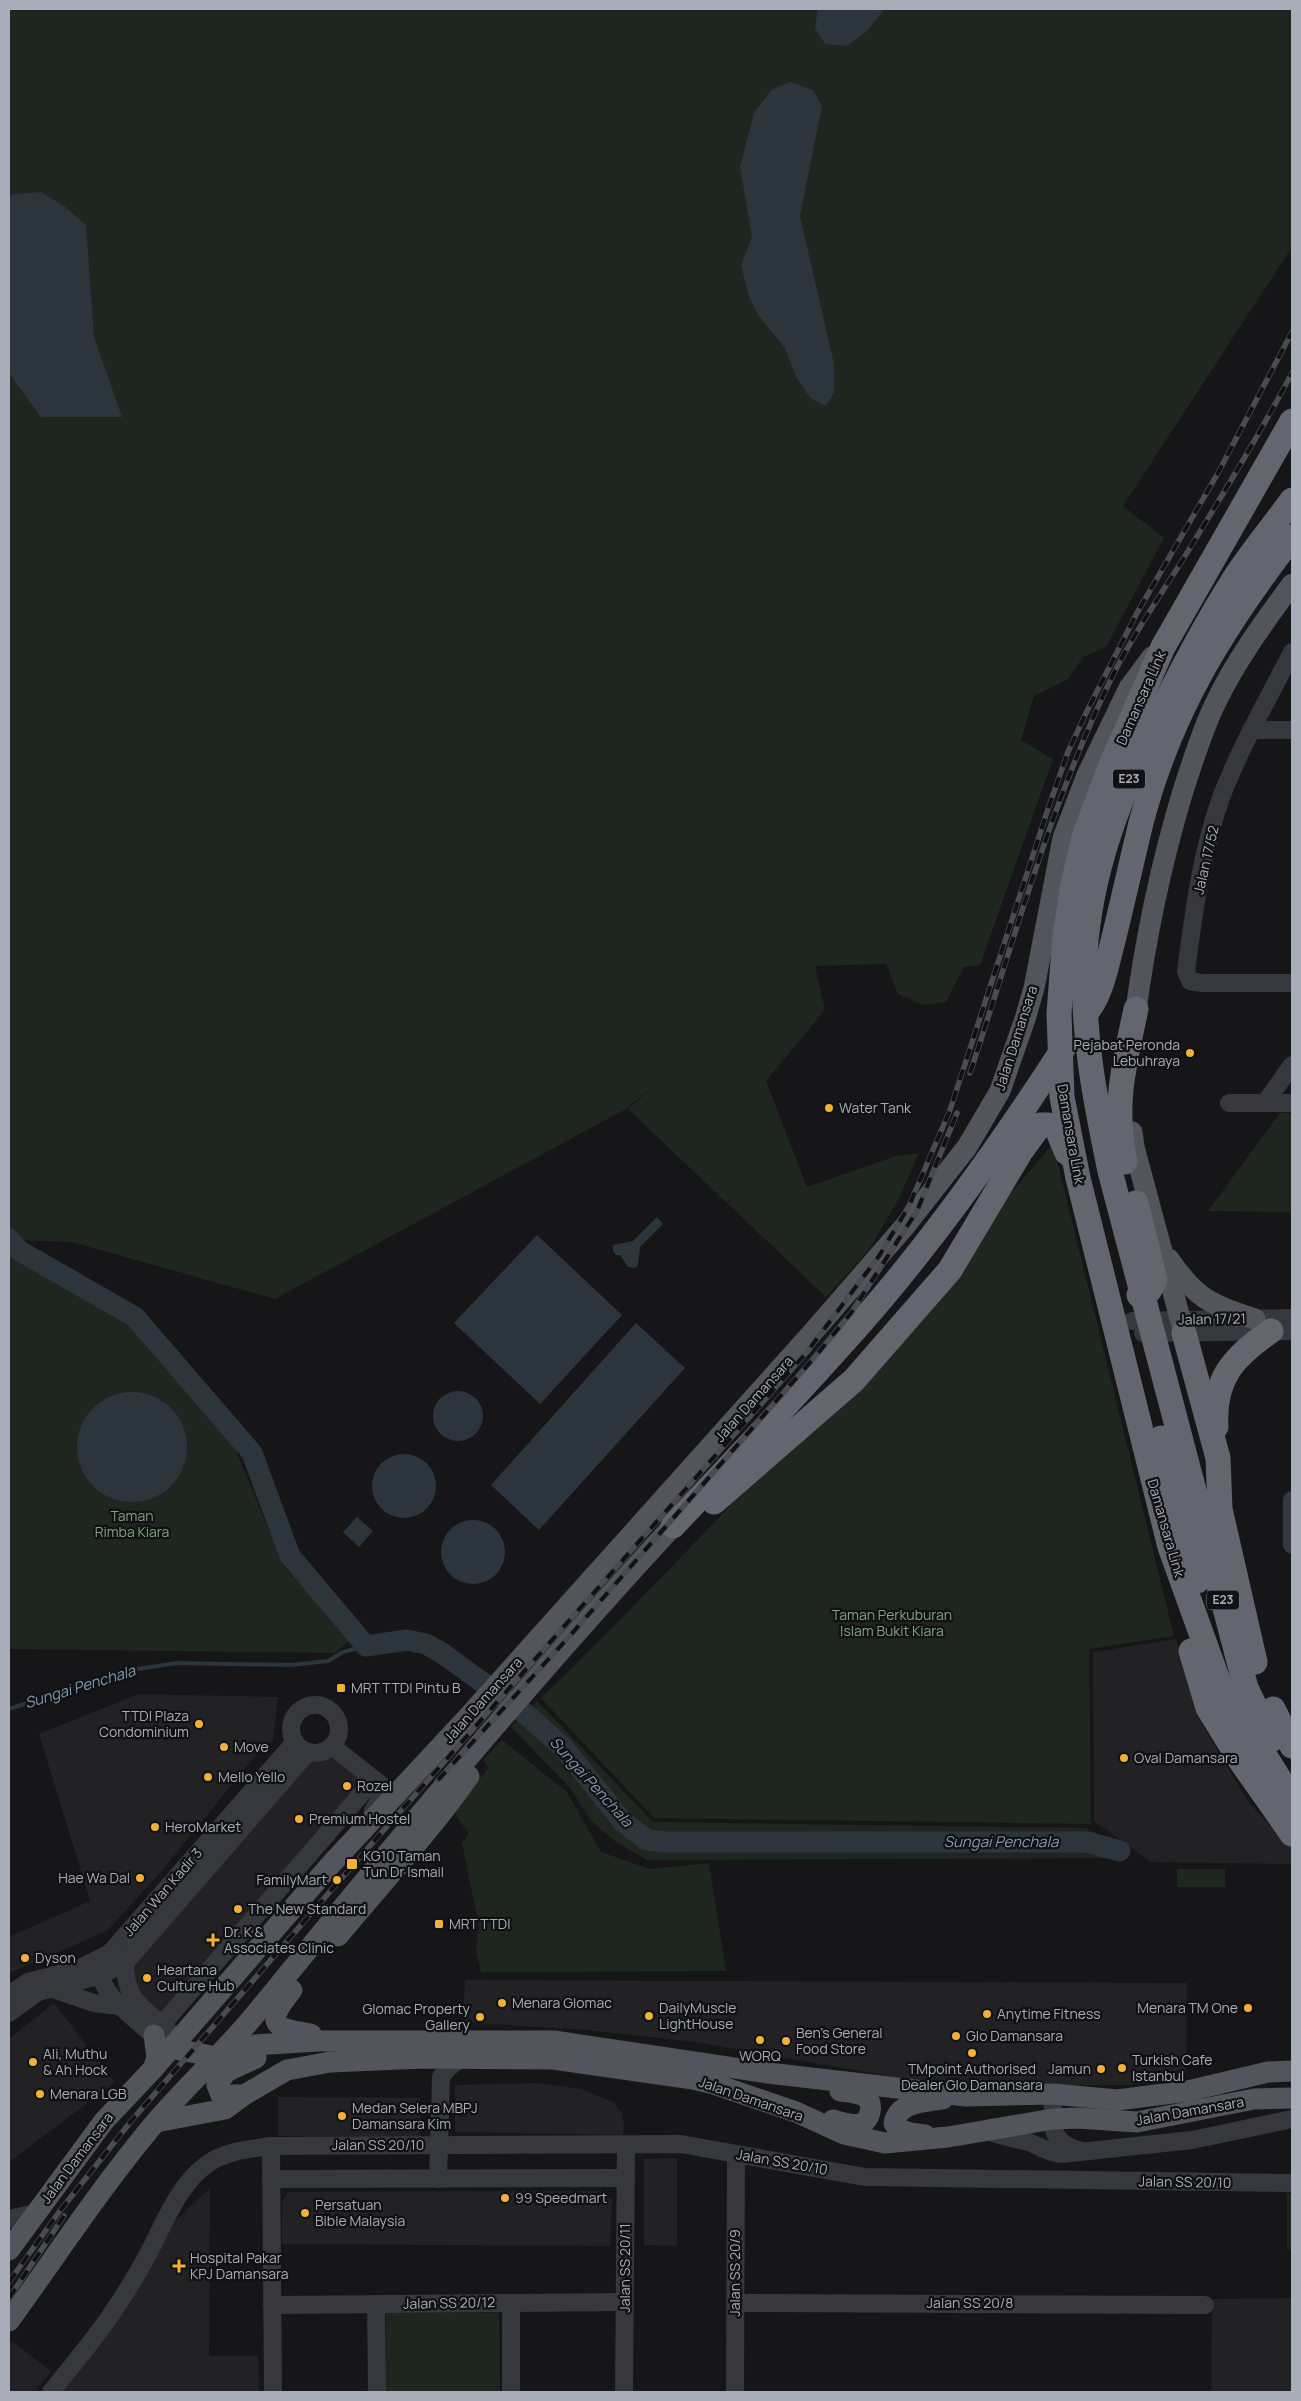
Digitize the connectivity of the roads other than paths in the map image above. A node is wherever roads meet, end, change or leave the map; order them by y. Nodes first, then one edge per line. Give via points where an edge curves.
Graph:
1 (1292, 421) edge
2 (1292, 500) edge
3 (1292, 537) edge
4 (1292, 560) edge
5 (1291, 587) edge
6 (1218, 642) junction
7 (1163, 647) junction
8 (1292, 652) edge
9 (1251, 730) junction
10 (1292, 730) edge
11 (1065, 936) junction
12 (1292, 983) edge
13 (1136, 1009) junction
14 (1292, 1065) edge
15 (1229, 1103) dead end
16 (1266, 1103) junction
17 (1292, 1103) edge
18 (1078, 1178) junction
19 (1160, 1247) junction
20 (1120, 1279) junction
21 (1292, 1318) edge
22 (1182, 1326) junction
23 (1133, 1327) junction
24 (1273, 1327) edge
25 (1150, 1391) junction
26 (1218, 1458) junction
27 (1292, 1500) edge
28 (1220, 1509) junction
29 (673, 1526) junction
30 (1292, 1545) edge
31 (1173, 1556) junction
32 (1232, 1704) junction
33 (1288, 1729) edge
34 (332, 1746) junction
35 (301, 1747) junction
36 (475, 1751) junction
37 (1292, 1776) edge
38 (372, 1778) junction
39 (1292, 1799) edge
40 (1292, 1834) edge
41 (359, 1835) junction
42 (375, 1868) junction
43 (110, 1952) junction
44 (125, 1963) junction
45 (101, 1975) junction
46 (49, 1988) junction
47 (9, 1994) edge
48 (286, 1998) junction
49 (119, 2006) junction
50 (9, 2013) edge
51 (240, 2033) junction
52 (161, 2035) junction
53 (346, 2040) junction
54 (318, 2041) junction
55 (208, 2057) junction
56 (424, 2058) junction
57 (461, 2058) junction
58 (1292, 2071) edge
59 (768, 2073) junction
60 (441, 2077) junction
61 (1292, 2089) edge
62 (1053, 2094) junction
63 (244, 2095) junction
64 (966, 2096) junction
65 (1292, 2098) edge
66 (1254, 2099) junction
67 (796, 2112) junction
68 (1292, 2119) edge
69 (1053, 2120) junction
70 (156, 2122) junction
71 (985, 2130) junction
72 (948, 2137) junction
73 (626, 2144) junction
74 (439, 2145) junction
75 (271, 2146) junction
76 (1087, 2152) junction
77 (736, 2154) junction
78 (626, 2178) junction
79 (272, 2179) junction
80 (438, 2179) junction
81 (1292, 2183) edge
82 (36, 2213) junction
83 (9, 2219) edge
84 (9, 2250) edge
85 (511, 2302) junction
86 (625, 2302) junction
87 (735, 2303) junction
88 (272, 2304) junction
89 (376, 2304) junction
90 (1205, 2304) dead end
91 (9, 2321) edge
92 (52, 2392) edge
93 (273, 2392) edge
94 (377, 2392) edge
95 (511, 2392) edge
96 (624, 2392) edge
97 (735, 2392) edge

1 - 7 highway, Damansara Link / E23
2 - 37 highway, Damansara Link / E23 via 1237,574 1206,624 1130,777 1104,846 1092,896 1085,955 1086,1024 1094,1096 1110,1171 1246,1688 1264,1729
3 - 6 highway via 1252,589
4 - 6 highway via 1236,635
5 - 13 main road via 1239,661 1216,702 1191,766 1171,832 1152,915
6 - 29 highway via 1201,669 1156,774 1104,974 1093,1004 1025,1107 941,1224 859,1326
7 - 11 highway, Damansara Link / E23 via 1085,834
7 - 41 main road, Jalan Damansara via 1148,661 1129,688 1063,838 1025,1019 1000,1091 967,1147 905,1226 812,1333
8 - 9 street, Jalan 17/52
9 - 10 street
9 - 12 street, Jalan 17/52 via 1222,796 1200,870 1186,971 1190,981 1202,983
11 - 18 highway, Damansara Link / E23 via 1059,1013 1062,1097
11 - 20 highway via 1079,1102
13 - 19 main road via 1128,1104 1134,1147
13 - 20 highway via 1118,1100 1120,1137 1155,1280 1149,1291 1134,1294
14 - 16 street
15 - 16 street
16 - 17 street
18 - 29 highway via 1056,1127 1040,1126 950,1270 854,1380 722,1496
18 - 31 highway, Damansara Link / E23
19 - 22 main road
19 - 24 main road via 1185,1283 1199,1294 1217,1306
20 - 23 highway
21 - 24 street, Jalan 17/21
22 - 23 street, Jalan 17/21
22 - 24 street, Jalan 17/21
22 - 26 highway
23 - 25 highway
24 - 26 highway via 1245,1349 1221,1380 1215,1410
25 - 28 highway via 1154,1374 1168,1371 1181,1378 1204,1467
25 - 32 highway via 1214,1650
26 - 28 highway
27 - 30 street
28 - 33 highway via 1257,1671
29 - 36 main road, Jalan Damansara
31 - 32 highway, Damansara Link / E23 via 1219,1683
31 - 40 highway via 1178,1606 1208,1708
32 - 39 highway, Damansara Link / E23
34 - 35 street via 324,1752
34 - 35 street via 337,1740 339,1724 331,1711 317,1706 302,1709 297,1714 292,1728
34 - 38 street
35 - 43 street, Jalan Wan Kadir 3
35 - 44 street, Jalan Wan Kadir 3
36 - 42 main road, Jalan Damansara
36 - 48 main road via 472,1772 448,1807
38 - 41 street via 386,1789
38 - 52 street via 164,2021
41 - 52 main road, Jalan Damansara via 194,2022
42 - 51 main road, Jalan Damansara
42 - 55 main road via 315,1926
43 - 45 street, Jalan Wan Kadir 3 via 102,1965
43 - 47 street, Jalan Wan Kadir 3 via 78,1969 28,1982
44 - 45 street, Jalan Wan Kadir 3
44 - 52 street via 125,1980 132,1998
45 - 46 street, Jalan Wan Kadir 3
45 - 49 street
46 - 49 street via 94,2003
46 - 50 street, Jalan Wan Kadir 3 via 30,1996
48 - 51 main road
48 - 53 main road via 276,2010 275,2018 285,2030
49 - 52 street
51 - 55 main road, Jalan Damansara
52 - 55 main road
52 - 82 main road, Jalan Damansara via 153,2069 104,2121
53 - 54 main road, Jalan Damansara
53 - 59 main road, Jalan Damansara via 554,2041
54 - 55 main road, Jalan Damansara via 254,2045
54 - 63 main road via 255,2058 220,2078 217,2085 221,2095
55 - 70 main road, Jalan Damansara
56 - 57 main road, Jalan Damansara
56 - 60 street
56 - 63 main road, Jalan Damansara via 308,2064 287,2070
57 - 60 street
57 - 67 main road, Jalan Damansara via 553,2059 693,2079
58 - 62 main road, Jalan Damansara via 1268,2072 1188,2092 1117,2100
59 - 64 main road, Jalan Damansara
59 - 67 main road via 800,2084 860,2094 870,2105 867,2120 860,2124
60 - 74 street
61 - 66 main road
62 - 64 main road, Jalan Damansara
62 - 69 street
63 - 70 main road, Jalan Damansara via 225,2109
64 - 72 main road via 907,2106 896,2115 894,2123 903,2131
65 - 66 main road, Jalan Damansara
66 - 69 main road, Jalan Damansara via 1137,2122 1078,2118
67 - 72 main road, Jalan Damansara via 868,2141 905,2143
68 - 76 street via 1192,2140
69 - 71 main road, Jalan Damansara
69 - 76 street via 1058,2141 1068,2148
70 - 91 main road, Jalan Damansara via 103,2188
71 - 72 main road, Jalan Damansara
71 - 76 street via 1030,2143 1052,2154
73 - 74 street, Jalan SS 20/10
73 - 77 street, Jalan SS 20/10 via 681,2144
73 - 78 street, Jalan SS 20/11
74 - 75 street, Jalan SS 20/10
74 - 80 street
75 - 79 street
75 - 92 street, Jalan SS 20/10 via 218,2157 190,2181 115,2308
77 - 81 street, Jalan SS 20/10 via 865,2177
77 - 87 street, Jalan SS 20/9
78 - 80 street
78 - 86 street, Jalan SS 20/11
79 - 80 street
79 - 88 street
82 - 83 street
82 - 84 main road, Jalan Damansara
85 - 86 street, Jalan SS 20/12
85 - 89 street, Jalan SS 20/12
85 - 95 street
86 - 96 street, Jalan SS 20/11
87 - 90 street, Jalan SS 20/8
87 - 97 street, Jalan SS 20/9
88 - 89 street, Jalan SS 20/12
88 - 93 street
89 - 94 street

